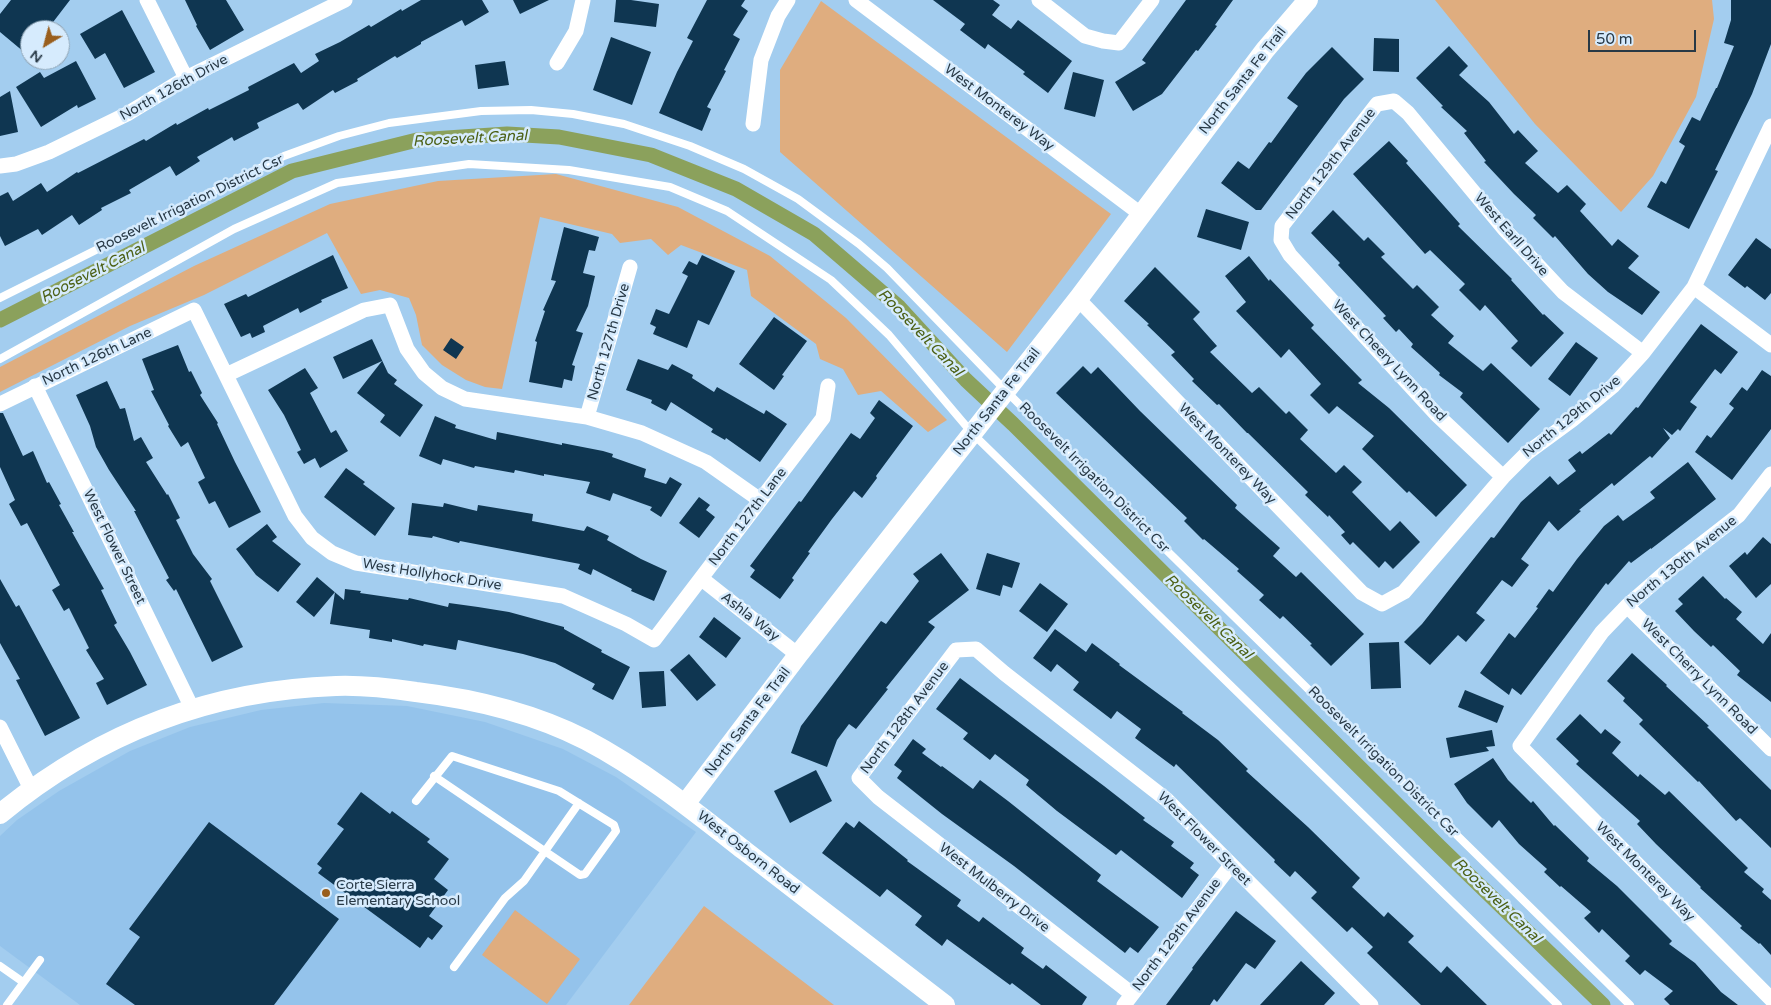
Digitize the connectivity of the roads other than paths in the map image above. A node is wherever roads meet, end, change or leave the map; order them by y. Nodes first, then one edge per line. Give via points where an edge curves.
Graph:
1 (147, 0) edge
2 (343, 0) edge
3 (583, 0) edge
4 (788, 0) edge
5 (856, 0) edge
6 (1039, 0) edge
7 (1152, 0) edge
8 (1308, 0) edge
9 (557, 63) dead end
10 (186, 78) junction
11 (1394, 101) joint
12 (753, 124) dead end
13 (1771, 127) edge
14 (0, 166) edge
15 (1142, 215) junction
16 (1281, 240) joint
17 (630, 267) dead end
18 (1694, 287) junction
19 (0, 298) edge
20 (1078, 299) junction
21 (194, 310) joint
22 (1771, 345) edge
23 (1643, 353) junction
24 (0, 359) edge
25 (226, 375) junction
26 (35, 386) junction
27 (828, 386) dead end
28 (1004, 394) junction
29 (0, 404) edge
30 (587, 417) junction
31 (975, 430) junction
32 (1771, 474) edge
33 (1503, 477) junction
34 (760, 500) junction
35 (702, 579) junction
36 (1382, 604) joint
37 (1627, 606) junction
38 (654, 640) joint
39 (976, 649) joint
40 (798, 655) junction
41 (192, 708) junction
42 (0, 727) edge
43 (1520, 746) joint
44 (1771, 749) edge
45 (434, 776) junction
46 (859, 778) joint
47 (31, 789) junction
48 (416, 801) dead end
49 (579, 804) junction
50 (685, 804) junction
51 (0, 814) edge
52 (544, 853) junction
53 (1231, 865) junction
54 (40, 960) dead end
55 (0, 966) edge
56 (454, 966) dead end
57 (23, 982) junction
58 (1771, 999) edge
59 (1128, 1000) edge
60 (1367, 1004) edge
61 (7, 1005) edge
62 (945, 1005) edge
63 (1558, 1005) edge
64 (1630, 1005) edge

1 - 10 street
2 - 10 street, North 126th Drive
3 - 9 street via 576,30
4 - 12 street via 778,16 761,60
5 - 15 street, West Monterey Way
6 - 7 street via 1085,36 1119,43
8 - 15 street, North Santa Fe Trail via 1265,50
10 - 14 street, North 126th Drive via 127,114 50,152
11 - 16 street, North 129th Avenue via 1377,104 1282,226
11 - 23 street, West Earll Drive via 1408,113 1505,230 1563,292
13 - 18 street, North 129th Drive
15 - 20 street, North Santa Fe Trail
16 - 33 street, West Cheery Lynn Road via 1290,254 1436,414
17 - 30 street, North 127th Drive
18 - 22 street
18 - 23 street, North 129th Drive
19 - 28 lane, Roosevelt Irrigation District Csr via 284,156 339,136 389,122 481,111 531,110 624,124 690,146 744,169 798,199 887,268
20 - 28 street, North Santa Fe Trail
20 - 36 street, West Monterey Way via 1362,593
21 - 25 street, West Hollyhock Drive
21 - 26 street, North 126th Lane
23 - 33 street, North 129th Drive via 1613,386 1526,453
24 - 31 lane via 234,229 338,183 469,164 568,170 670,188 727,211 831,280 889,335
25 - 30 street via 364,310 390,306 407,349 424,374 442,388 465,398
25 - 38 street, West Hollyhock Drive via 295,516 312,538 332,553 356,563 563,596
26 - 29 street, North 126th Lane
26 - 41 street, West Flower Street
27 - 34 street, North 127th Lane via 823,418
28 - 31 street, North Santa Fe Trail
28 - 64 lane, Roosevelt Irrigation District Csr
30 - 34 street via 642,433 706,462
31 - 40 street, North Santa Fe Trail
31 - 63 lane
32 - 37 street, North 130th Avenue via 1739,515
33 - 36 street, North 129th Drive via 1404,592
34 - 35 street, North 127th Lane
35 - 38 street, North 127th Lane
35 - 40 street, Ashla Way
37 - 43 street, North 130th Avenue via 1602,632
37 - 44 street, West Cherry Lynn Road
39 - 46 street, North 128th Avenue via 956,650
39 - 53 street, West Flower Street via 1167,800
40 - 50 street, North Santa Fe Trail
41 - 47 street via 114,739
41 - 50 street, West Osborn Road via 275,691 336,686 452,696 540,720 584,739 628,763
42 - 47 street
43 - 58 street, West Monterey Way
45 - 48 lane
45 - 49 lane via 452,756 559,791
45 - 52 lane
46 - 59 street, West Mulberry Drive via 878,797
47 - 51 street
49 - 52 lane
49 - 52 lane via 614,825 616,831 584,874 580,875
50 - 62 street, West Osborn Road
52 - 56 lane
53 - 59 street, North 129th Avenue
53 - 60 street, West Flower Street
54 - 57 lane
55 - 57 lane
57 - 61 lane

